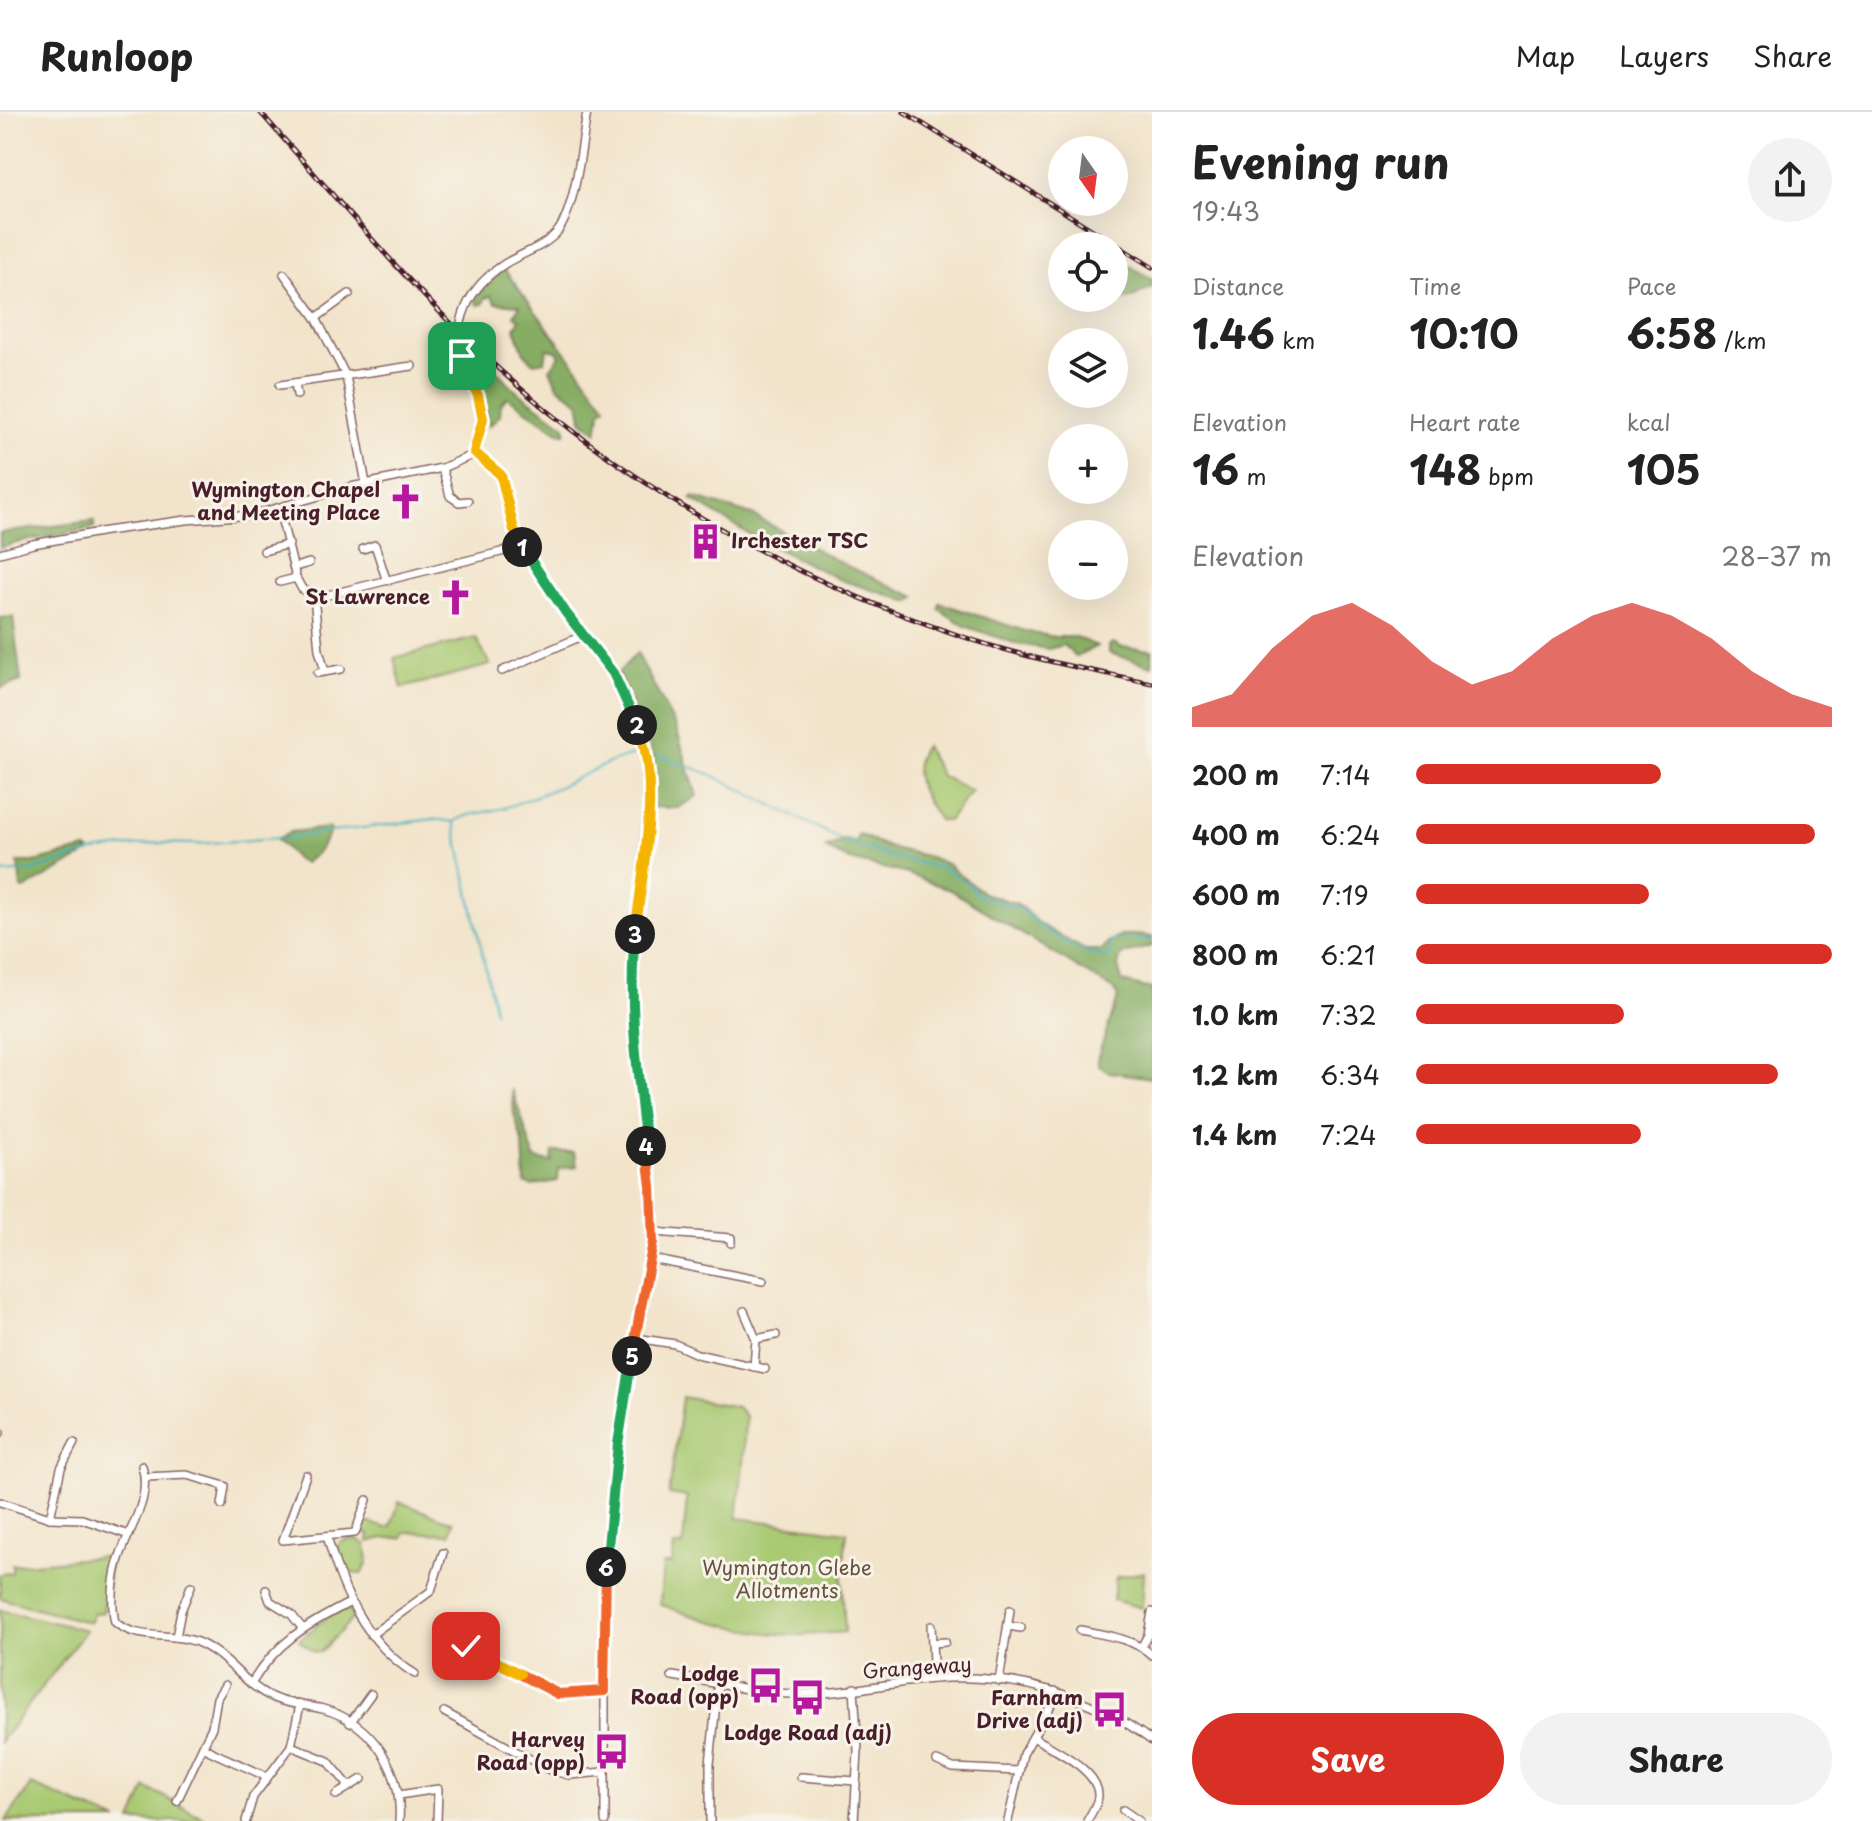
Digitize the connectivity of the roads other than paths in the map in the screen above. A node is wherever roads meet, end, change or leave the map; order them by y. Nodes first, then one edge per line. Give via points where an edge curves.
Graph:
1 (587, 112) edge
2 (284, 274) dead end
3 (349, 294) dead end
4 (316, 318) junction
5 (412, 366) dead end
6 (346, 376) junction
7 (295, 383) junction
8 (280, 385) dead end
9 (297, 395) dead end
10 (475, 454) junction
11 (442, 468) junction
12 (366, 484) junction
13 (468, 501) dead end
14 (279, 509) junction
15 (289, 544) junction
16 (520, 545) junction
17 (363, 549) dead end
18 (264, 551) dead end
19 (0, 553) edge
20 (309, 563) dead end
21 (295, 567) junction
22 (296, 578) junction
23 (386, 579) junction
24 (280, 582) dead end
25 (314, 596) junction
26 (584, 635) junction
27 (341, 669) dead end
28 (502, 671) dead end
29 (654, 1232) junction
30 (731, 1243) dead end
31 (651, 1259) junction
32 (763, 1281) dead end
33 (744, 1311) dead end
34 (776, 1335) dead end
35 (636, 1338) junction
36 (756, 1339) junction
37 (754, 1367) junction
38 (765, 1369) dead end
39 (74, 1443) dead end
40 (142, 1466) dead end
41 (306, 1475) dead end
42 (145, 1477) junction
43 (225, 1486) junction
44 (235, 1487) dead end
45 (367, 1500) dead end
46 (0, 1502) edge
47 (222, 1505) dead end
48 (50, 1518) junction
49 (129, 1535) junction
50 (327, 1536) junction
51 (283, 1540) junction
52 (274, 1541) dead end
53 (443, 1553) dead end
54 (191, 1586) dead end
55 (266, 1590) dead end
56 (351, 1602) junction
57 (1010, 1610) dead end
58 (1152, 1612) edge
59 (931, 1626) dead end
60 (1008, 1626) junction
61 (1021, 1628) dead end
62 (303, 1629) junction
63 (1080, 1630) dead end
64 (371, 1635) junction
65 (176, 1637) junction
66 (945, 1642) dead end
67 (932, 1643) junction
68 (466, 1646) dead end
69 (1142, 1646) junction
70 (1152, 1655) edge
71 (415, 1674) dead end
72 (672, 1676) dead end
73 (934, 1679) junction
74 (999, 1681) junction
75 (718, 1683) junction
76 (251, 1684) junction
77 (225, 1685) dead end
78 (854, 1688) junction
79 (604, 1691) junction
80 (1055, 1691) junction
81 (371, 1694) dead end
82 (300, 1705) junction
83 (444, 1712) dead end
84 (350, 1723) junction
85 (1033, 1737) junction
86 (1152, 1741) edge
87 (291, 1746) junction
88 (203, 1747) junction
89 (937, 1761) dead end
90 (1019, 1771) junction
91 (605, 1772) junction
92 (266, 1777) junction
93 (801, 1777) dead end
94 (362, 1779) dead end
95 (856, 1781) junction
96 (349, 1786) junction
97 (336, 1795) dead end
98 (399, 1795) junction
99 (177, 1801) dead end
100 (1123, 1810) dead end
101 (249, 1820) edge
102 (399, 1821) edge
103 (437, 1821) edge
104 (605, 1821) edge
105 (710, 1821) edge
106 (854, 1821) edge
107 (1008, 1821) edge
108 (1087, 1821) edge
109 (1139, 1821) edge

1 - 10 street via 560,228 481,281 464,315 460,349 483,419
2 - 4 street
3 - 4 street
4 - 6 street
5 - 6 street
6 - 7 street
6 - 12 street
7 - 8 street
7 - 9 street
10 - 11 street
10 - 16 street via 501,475
11 - 12 street
11 - 13 street via 450,496
12 - 14 street
14 - 15 street
14 - 19 street via 106,531
15 - 18 street
15 - 21 street
16 - 23 street
16 - 26 street
17 - 23 street via 375,545
20 - 21 street
21 - 22 street
22 - 24 street
22 - 25 street
23 - 25 street
25 - 27 street via 322,672
26 - 28 street
26 - 29 street via 617,679 648,760 632,995
29 - 30 street via 731,1238
29 - 31 street
31 - 32 street
31 - 35 street
33 - 36 street
34 - 36 street
35 - 37 street
35 - 79 street via 618,1444 605,1584
36 - 37 street
37 - 38 street
39 - 48 street via 61,1468
40 - 42 street
41 - 51 street
42 - 43 street via 187,1475
42 - 49 street via 140,1511
43 - 44 street
43 - 47 street
45 - 50 street via 355,1533
46 - 48 street
48 - 49 street via 82,1519
49 - 65 street via 117,1567 115,1622
50 - 51 street
50 - 56 street
51 - 52 street
53 - 64 street via 431,1591
54 - 65 street
55 - 62 street via 270,1601
56 - 62 street
56 - 64 street
57 - 60 street
58 - 69 street
59 - 67 street
60 - 61 street
60 - 74 street
62 - 76 street via 266,1659
63 - 69 street
64 - 71 street
65 - 76 street via 209,1648
66 - 67 street
67 - 73 street
68 - 79 street via 558,1694
69 - 70 street
72 - 75 street, Grangeway
73 - 74 street, Grangeway
73 - 78 street, Grangeway
74 - 80 street, Grangeway
75 - 78 street, Grangeway via 790,1694
75 - 105 street
76 - 82 street
77 - 88 street
78 - 95 street
79 - 91 street
80 - 85 street
80 - 86 street, Grangeway via 1110,1714
81 - 84 street
82 - 84 street via 326,1710
82 - 87 street
83 - 91 street via 550,1770 569,1775
84 - 98 street via 385,1754
85 - 90 street
85 - 108 street via 1089,1773 1098,1801
87 - 92 street
87 - 96 street via 328,1761
88 - 92 street
88 - 99 street
89 - 90 street via 953,1768
90 - 107 street
91 - 104 street
92 - 101 street via 253,1797
93 - 95 street
94 - 96 street
95 - 106 street
96 - 97 street
98 - 102 street
98 - 103 street via 438,1789
100 - 109 street

